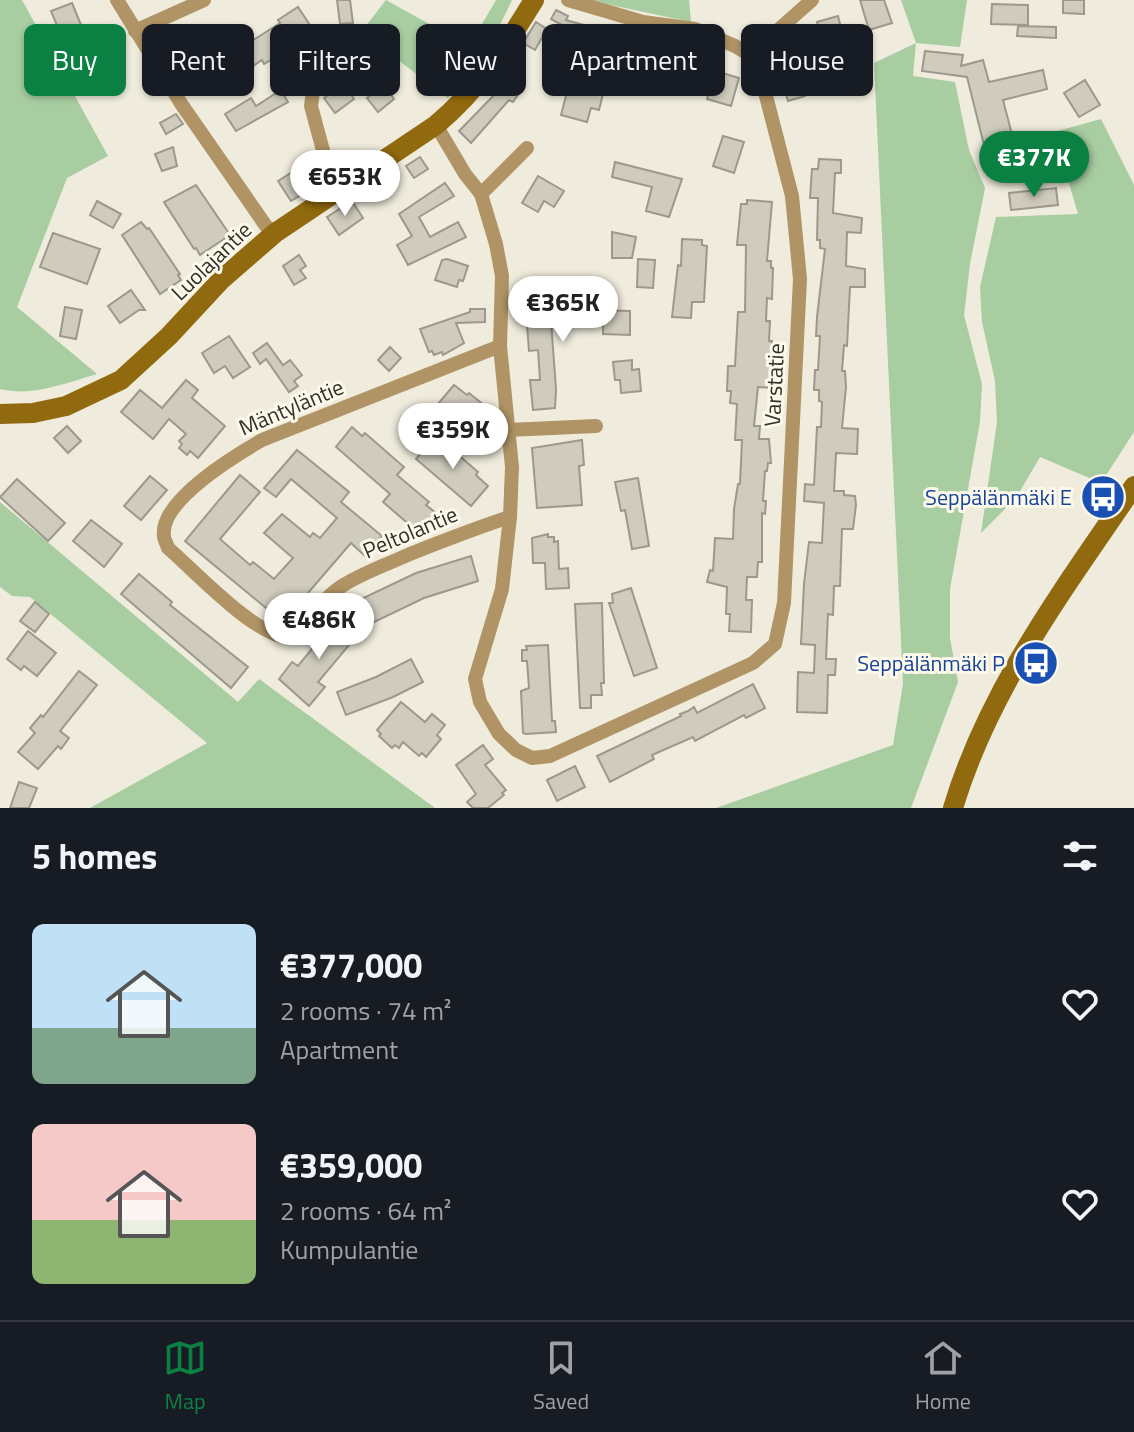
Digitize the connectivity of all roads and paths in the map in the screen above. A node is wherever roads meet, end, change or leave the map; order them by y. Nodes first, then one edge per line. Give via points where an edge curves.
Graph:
1 (117, 0) edge
2 (204, 0) edge
3 (534, 0) edge
4 (568, 0) edge
5 (812, 0) edge
6 (785, 24) edge
7 (135, 31) junction
8 (741, 50) edge
9 (312, 96) edge
10 (767, 96) edge
11 (436, 125) junction
12 (527, 148) dead end
13 (338, 189) junction
14 (481, 194) junction
15 (275, 233) junction
16 (500, 346) junction
17 (0, 414) edge
18 (596, 426) dead end
19 (508, 430) junction
20 (1134, 486) edge
21 (510, 517) junction
22 (256, 626) joint
23 (953, 808) edge

1 - 7 street
2 - 7 street
3 - 11 main road, Luolajantie via 476,88
4 - 8 street via 643,22 695,29
5 - 6 street
7 - 15 street
9 - 13 street via 331,180
10 - 21 street, Varstatie via 792,196 800,279 784,603 775,644 753,663 550,756 532,758 499,734 480,702 475,679 502,589
11 - 13 main road, Luolajantie
11 - 14 street
12 - 14 street
13 - 15 main road, Luolajantie
14 - 16 street via 502,276
15 - 17 main road, Luolajantie via 121,380 66,406
16 - 19 street
16 - 22 street, Mäntyläntie via 262,440 194,485 167,519 163,534 168,548
18 - 19 street
19 - 21 street
20 - 23 main road via 994,702
21 - 22 street, Peltolantie via 341,586 288,638

